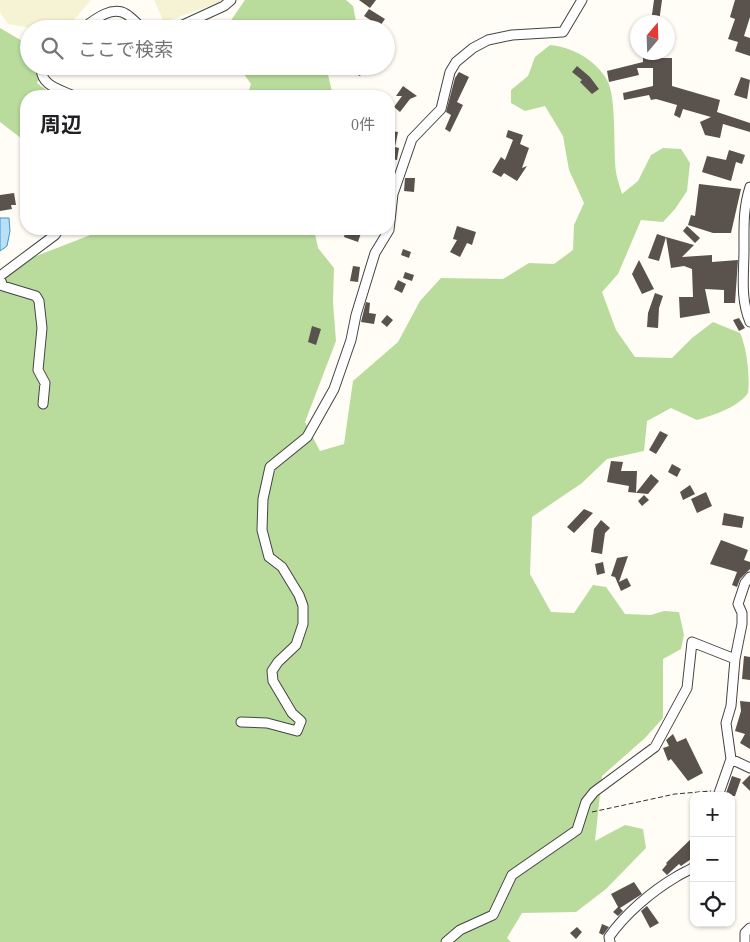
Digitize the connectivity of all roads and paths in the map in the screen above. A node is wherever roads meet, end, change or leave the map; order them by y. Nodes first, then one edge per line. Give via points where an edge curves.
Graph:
1 (231, 0) edge
2 (582, 0) edge
3 (95, 20) edge
4 (133, 20) edge
5 (194, 20) edge
6 (42, 75) edge
7 (60, 90) edge
8 (750, 187) edge
9 (395, 188) edge
10 (55, 235) edge
11 (386, 235) edge
12 (0, 277) edge
13 (750, 322) edge
14 (43, 404) dead end
15 (750, 577) edge
16 (735, 658) junction
17 (240, 722) dead end
18 (731, 758) junction
19 (750, 768) edge
20 (719, 792) edge
21 (690, 794) edge
22 (582, 815) junction
23 (690, 869) edge
24 (750, 928) edge
25 (446, 942) edge
26 (610, 942) edge
27 (745, 942) edge

1 - 5 street
2 - 9 street via 562,32 488,40 456,62 450,72 441,109 412,139
3 - 4 street via 105,13 118,12
6 - 7 street via 47,84
8 - 13 street via 743,215 743,283 745,310
10 - 12 street
11 - 17 street via 375,253 334,389 307,437 270,466 263,498 262,530 269,557 282,567 303,606 303,624 296,645 278,662 272,672 273,681 292,713 302,721 297,731 267,723
12 - 14 street via 3,286 36,296 39,301 42,328 38,370 45,383
15 - 16 street via 738,604 742,624
16 - 18 street via 732,706 726,723
16 - 22 street via 692,642 687,688 654,746 594,792
18 - 19 street
18 - 20 street
21 - 22 path via 675,794
22 - 25 street via 577,830 512,875 493,915 460,930
23 - 26 street via 640,903 614,930 609,937
24 - 27 street via 744,933

